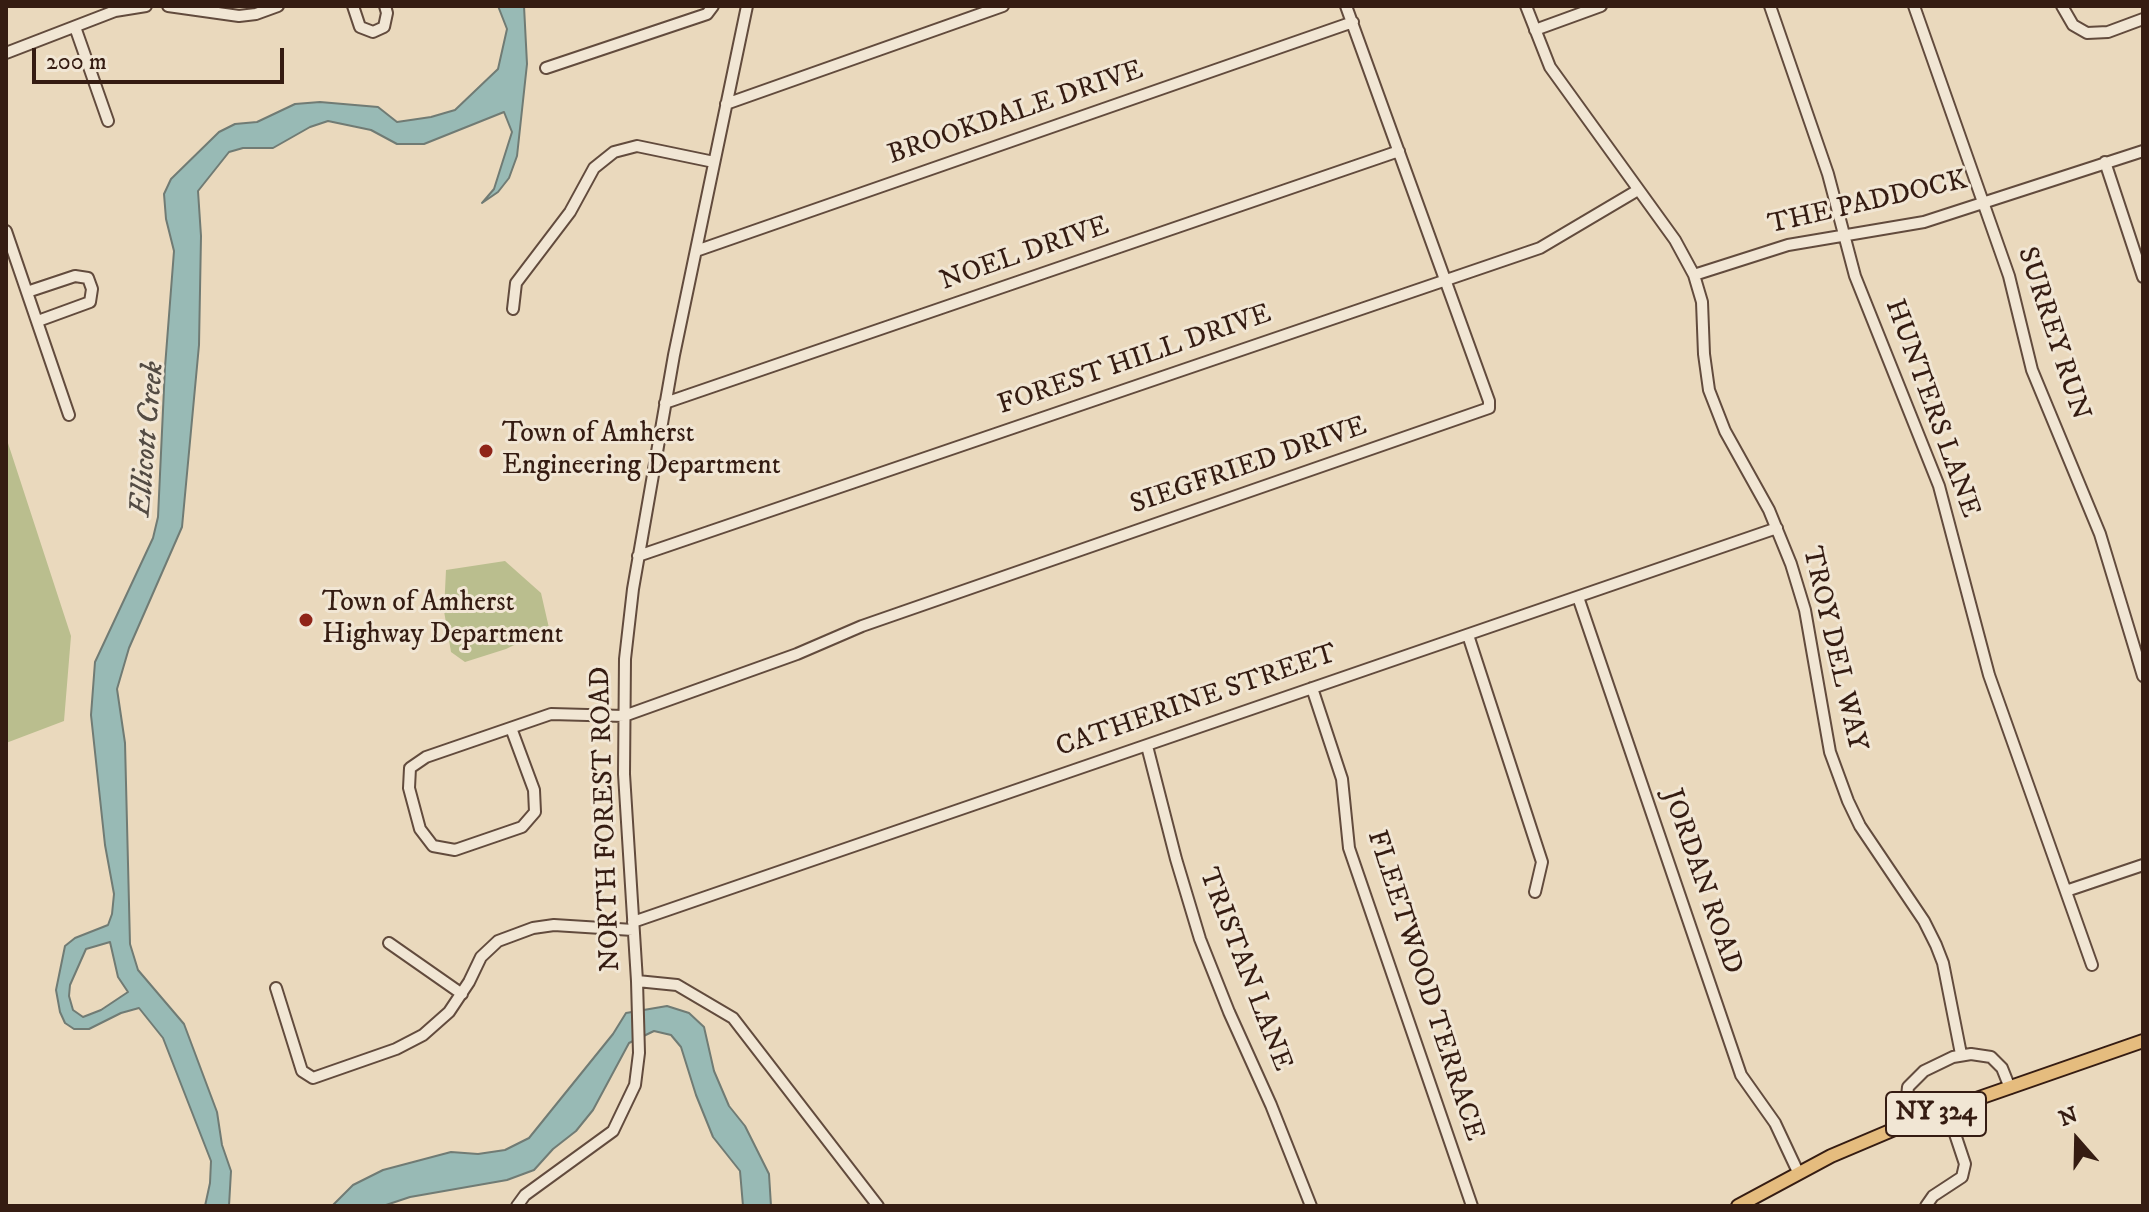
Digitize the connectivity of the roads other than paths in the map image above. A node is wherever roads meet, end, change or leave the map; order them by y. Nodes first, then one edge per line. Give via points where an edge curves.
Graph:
1 (146, 6) edge
2 (168, 6) edge
3 (278, 6) edge
4 (353, 6) edge
5 (385, 6) edge
6 (713, 6) edge
7 (747, 6) edge
8 (1003, 6) edge
9 (1346, 6) edge
10 (1526, 6) edge
11 (1601, 6) edge
12 (1770, 6) edge
13 (1914, 6) edge
14 (2062, 6) edge
15 (2143, 19) edge
16 (1353, 22) junction
17 (75, 27) junction
18 (1535, 30) junction
19 (6, 53) edge
20 (546, 68) dead end
21 (726, 104) junction
22 (108, 121) dead end
23 (1399, 151) junction
24 (2143, 151) edge
25 (714, 162) junction
26 (2105, 162) junction
27 (1638, 190) junction
28 (1984, 202) junction
29 (6, 231) edge
30 (1843, 236) junction
31 (696, 251) junction
32 (1694, 275) junction
33 (2143, 277) edge
34 (1445, 280) junction
35 (27, 292) junction
36 (513, 309) dead end
37 (38, 321) junction
38 (665, 403) junction
39 (69, 415) dead end
40 (1777, 528) junction
41 (638, 556) junction
42 (1578, 597) junction
43 (1468, 635) junction
44 (2143, 676) edge
45 (1312, 688) junction
46 (624, 716) junction
47 (511, 728) junction
48 (1147, 746) junction
49 (2143, 865) edge
50 (2066, 891) junction
51 (1535, 892) dead end
52 (633, 926) junction
53 (389, 943) dead end
54 (2092, 965) dead end
55 (637, 981) junction
56 (276, 988) dead end
57 (462, 994) junction
58 (2143, 1041) edge
59 (1961, 1054) junction
60 (2010, 1088) junction
61 (1947, 1110) junction
62 (1916, 1120) junction
63 (1798, 1172) junction
64 (517, 1206) edge
65 (878, 1206) edge
66 (1311, 1206) edge
67 (1472, 1206) edge
68 (1738, 1206) edge
69 (1926, 1206) edge

1 - 17 street
2 - 3 street via 239,16
4 - 5 street via 360,27 373,32 384,27
6 - 20 street via 707,14
7 - 21 street, NORTH FOREST ROAD
8 - 21 street
9 - 16 street, SIEGFRIED DRIVE
10 - 18 street, TROY DEL WAY
11 - 18 street
12 - 30 street, HUNTERS LANE via 1828,174
13 - 28 street, SURREY RUN
14 - 15 street via 2073,25 2087,33 2108,32
16 - 23 street, SIEGFRIED DRIVE
16 - 31 street, BROOKDALE DRIVE
17 - 19 street
17 - 22 street
18 - 27 street, TROY DEL WAY via 1550,67
21 - 25 street, NORTH FOREST ROAD
23 - 34 street, SIEGFRIED DRIVE
23 - 38 street, NOEL DRIVE
24 - 26 street, THE PADDOCK
25 - 31 street, NORTH FOREST ROAD
25 - 36 street via 637,146 614,152 594,168 570,212 516,283
26 - 28 street, THE PADDOCK
26 - 33 street
27 - 32 street, TROY DEL WAY
27 - 34 street, FOREST HILL DRIVE via 1540,248
28 - 30 street, THE PADDOCK via 1924,222
28 - 44 street, SURREY RUN via 2032,370 2100,534
29 - 35 street
30 - 32 street, THE PADDOCK via 1788,245
30 - 50 street, HUNTERS LANE via 1939,486 1989,675
31 - 38 street, NORTH FOREST ROAD
32 - 40 street, TROY DEL WAY via 1702,302 1709,390
34 - 41 street, FOREST HILL DRIVE
34 - 46 street, SIEGFRIED DRIVE via 1489,401 1482,413 862,626
35 - 37 street
35 - 37 street via 75,276 88,278 90,302
37 - 39 street
38 - 41 street, NORTH FOREST ROAD
40 - 42 street, CATHERINE STREET
40 - 59 street, TROY DEL WAY via 1805,610 1830,752 1860,826 1936,945
41 - 46 street, NORTH FOREST ROAD
42 - 43 street, CATHERINE STREET
42 - 63 street, JORDAN ROAD via 1741,1075 1775,1123
43 - 45 street, CATHERINE STREET
43 - 51 street via 1542,862
45 - 48 street, CATHERINE STREET
45 - 67 street, FLEETWOOD TERRACE via 1342,779 1349,848
46 - 47 street via 551,714
46 - 52 street, NORTH FOREST ROAD
47 - 47 street via 534,790 535,812 522,827 455,850 433,846 420,829 409,788 410,768 426,757
48 - 52 street, CATHERINE STREET
48 - 66 street, TRISTAN LANE via 1204,949
49 - 50 street
50 - 54 street, HUNTERS LANE
52 - 55 street, NORTH FOREST ROAD
52 - 57 street via 554,925 498,941 481,957
53 - 57 street
55 - 64 street, NORTH FOREST ROAD via 635,1085 613,1131
55 - 65 street via 677,985 733,1018
56 - 57 street via 302,1071 313,1078 408,1044 437,1025
58 - 60 main road, NY 324
59 - 60 street via 1998,1061
59 - 62 street via 1941,1061 1908,1087
60 - 61 main road, NY 324
61 - 62 main road, NY 324
61 - 69 street via 1965,1164 1962,1177
62 - 63 main road, NY 324
63 - 68 main road, NY 324

